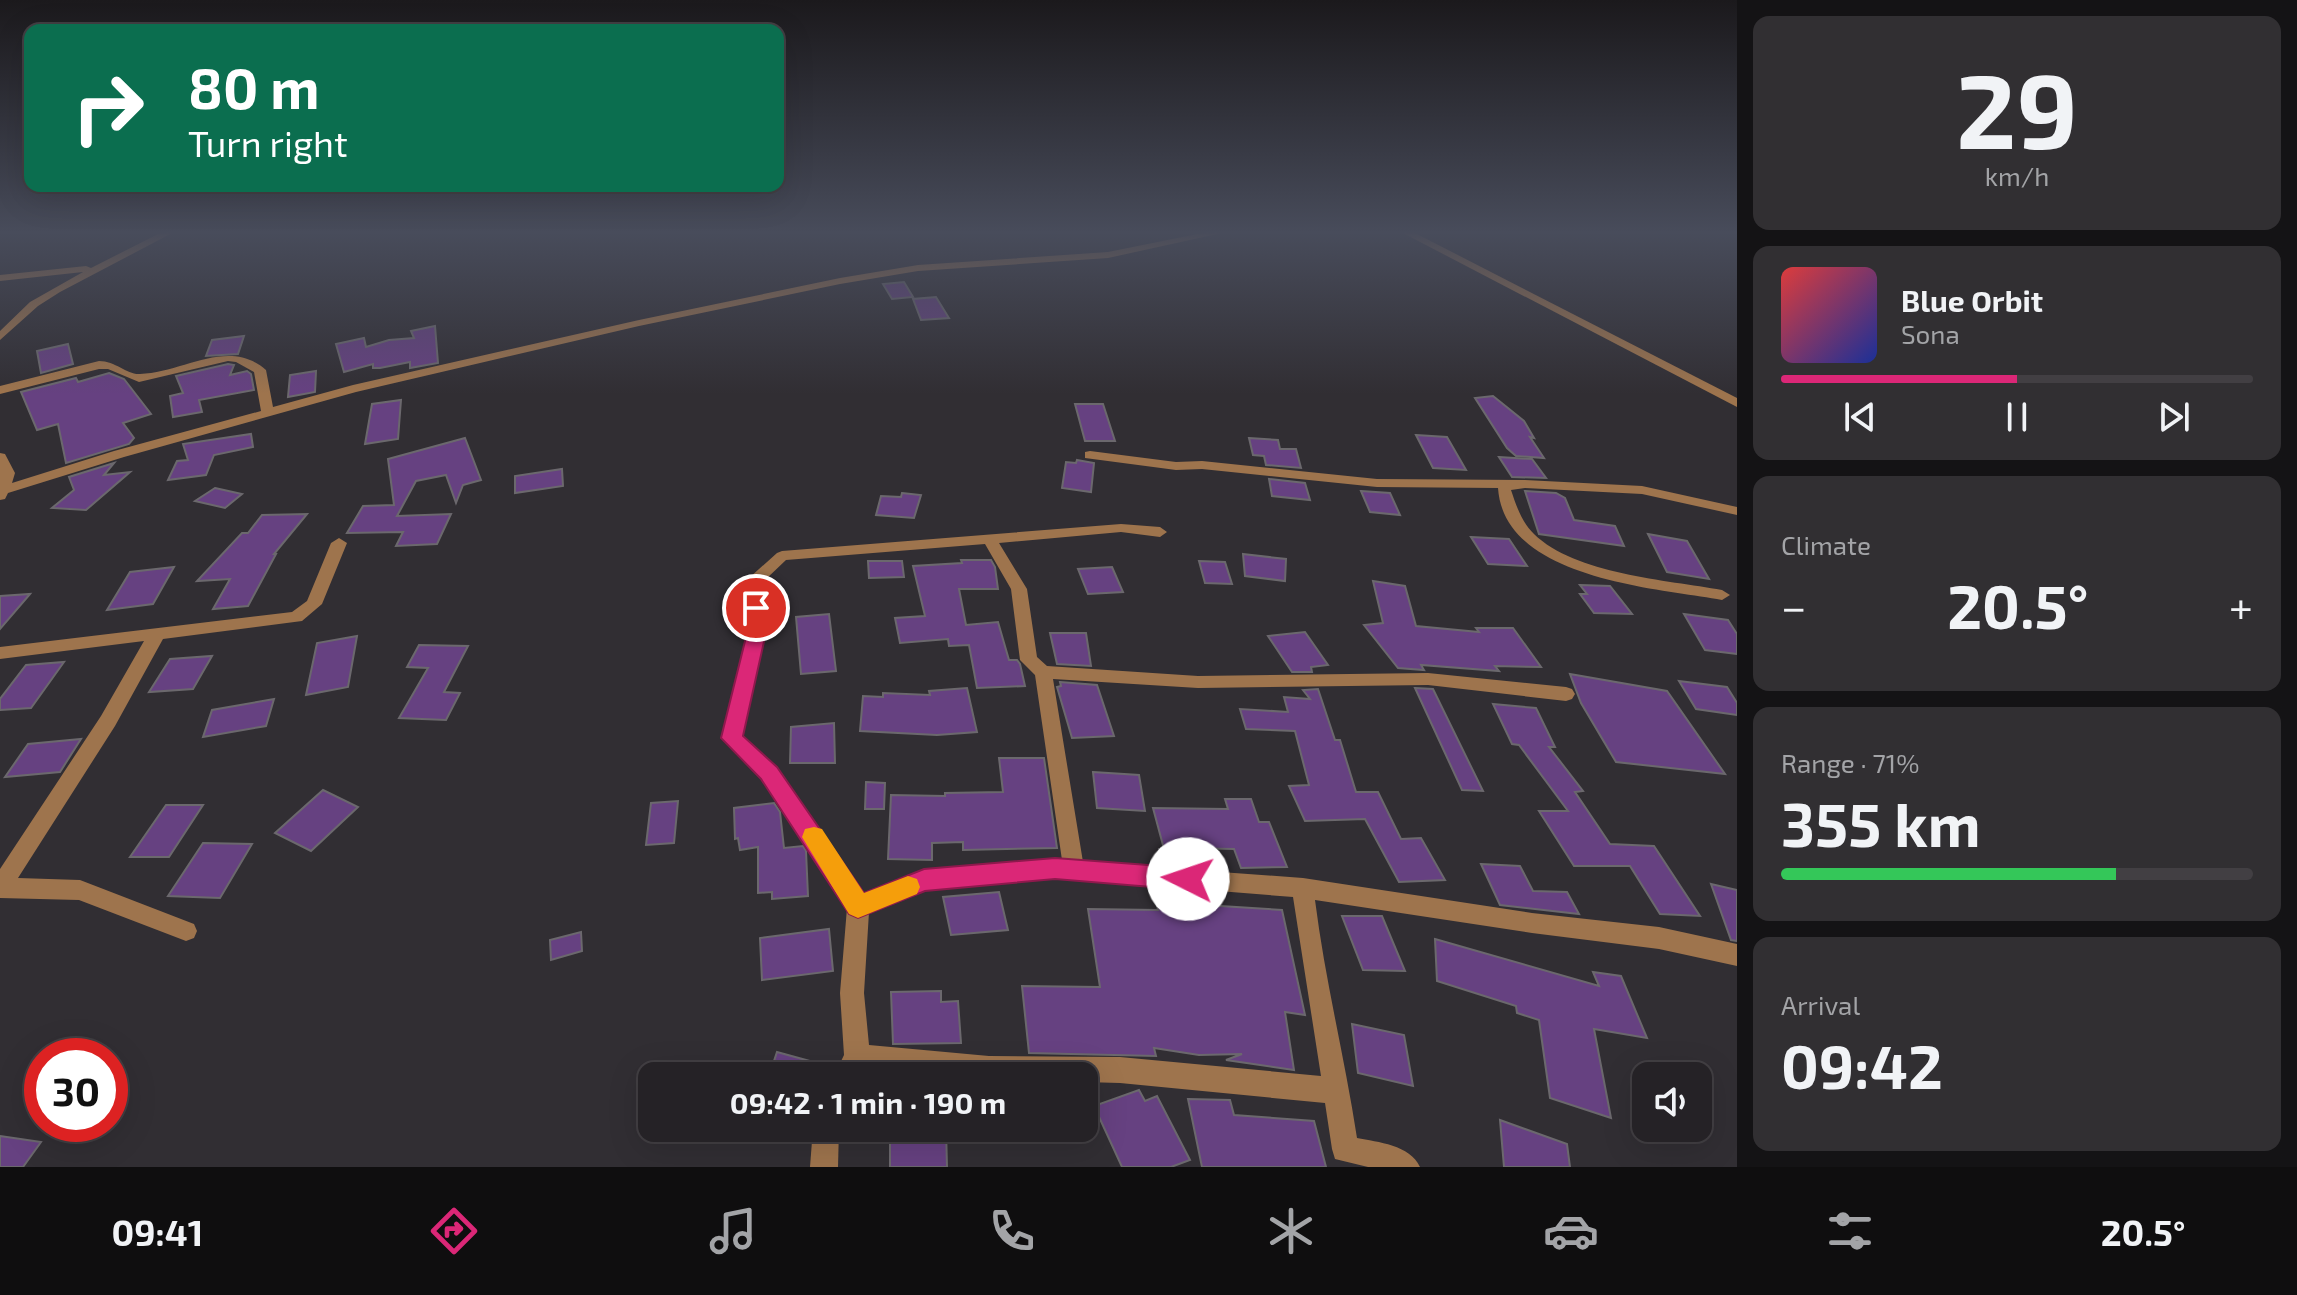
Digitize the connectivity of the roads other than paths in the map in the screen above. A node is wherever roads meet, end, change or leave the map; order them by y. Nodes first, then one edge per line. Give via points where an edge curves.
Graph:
1 (65, 285) edge
2 (819, 285) edge
3 (1509, 285) edge
4 (0, 337) edge
5 (0, 390) edge
6 (1737, 403) edge
7 (268, 412) junction
8 (1090, 455) dead end
9 (0, 457) edge
10 (4, 472) edge
11 (1506, 485) junction
12 (2, 493) edge
13 (1737, 511) edge
14 (1160, 532) dead end
15 (989, 538) junction
16 (339, 543) dead end
17 (1722, 595) dead end
18 (158, 632) junction
19 (0, 653) edge
20 (1043, 672) junction
21 (1566, 694) dead end
22 (1074, 871) junction
23 (1, 888) edge
24 (1303, 888) junction
25 (858, 906) junction
26 (186, 931) dead end
27 (1737, 955) edge
28 (852, 1062) edge
29 (1098, 1070) edge
30 (1338, 1091) junction
31 (825, 1142) edge
32 (1348, 1158) edge
33 (824, 1167) edge
34 (1406, 1167) edge

1 - 4 street via 34,304
2 - 7 street
3 - 6 street
5 - 7 street via 99,365 114,364 139,378 228,358 260,370
7 - 12 street
8 - 11 street via 1377,483
9 - 10 street
10 - 12 street
11 - 13 street via 1642,490
11 - 17 street via 1514,516 1543,549 1623,577
14 - 15 street via 1121,528
15 - 20 street via 1019,589 1029,660
15 - 25 street via 782,556 757,578 755,637 732,738 769,773
16 - 18 street via 314,604 296,617
18 - 19 street
18 - 23 street
20 - 21 street via 1198,682 1428,679
20 - 22 street
22 - 24 street
22 - 25 street via 924,880
23 - 26 street via 80,890
24 - 27 street via 1659,938
24 - 30 street
25 - 28 street
29 - 30 street
30 - 32 street
31 - 33 street
32 - 34 street via 1387,1157

